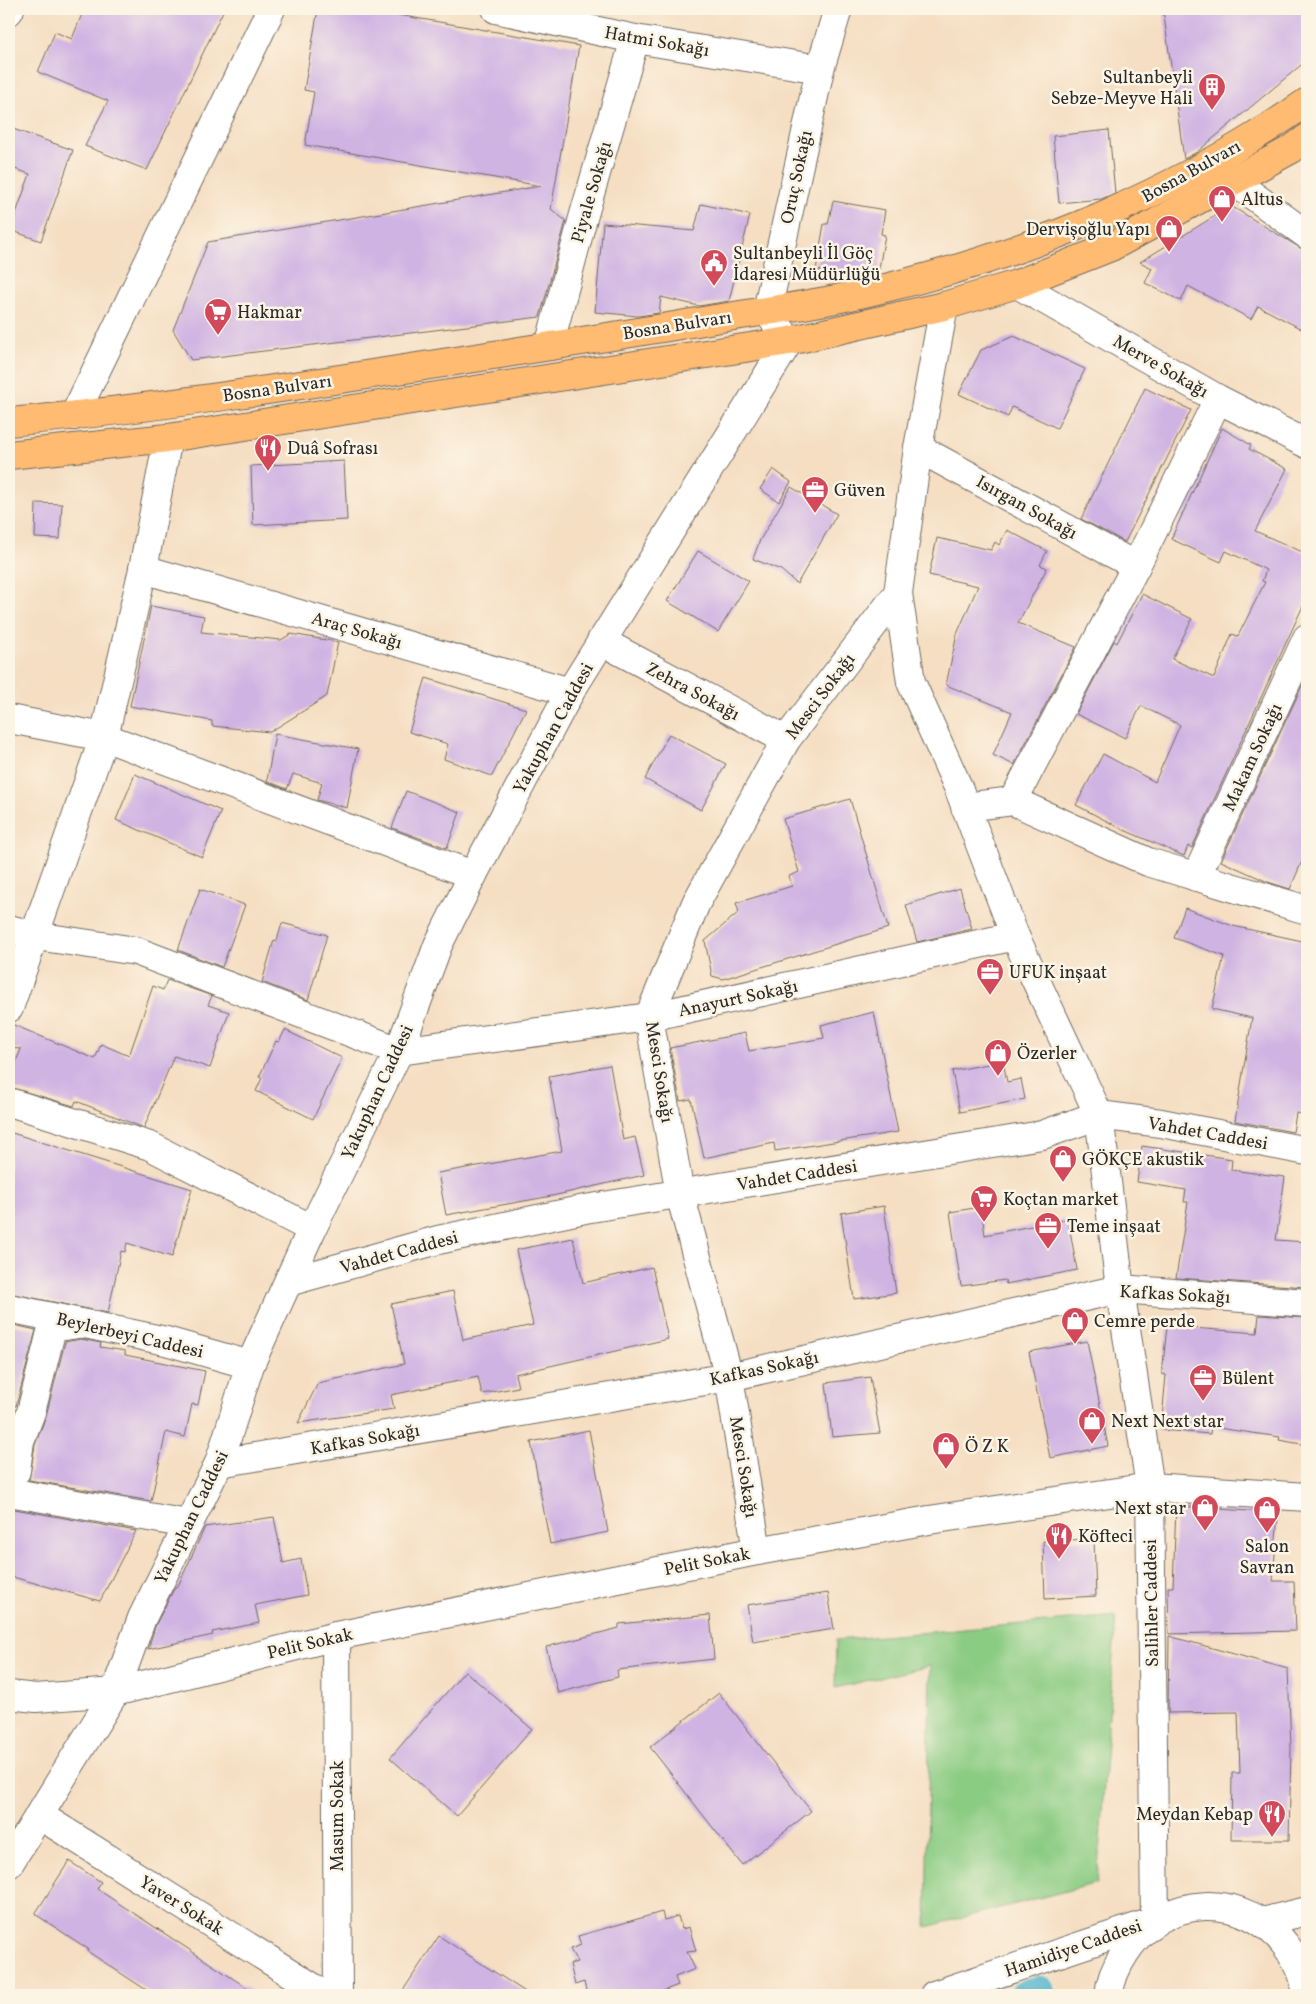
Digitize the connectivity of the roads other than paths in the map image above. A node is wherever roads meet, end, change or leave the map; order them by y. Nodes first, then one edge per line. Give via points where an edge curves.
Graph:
1 (271, 9) edge
2 (496, 9) edge
3 (838, 9) edge
4 (635, 39) junction
5 (820, 69) junction
6 (1307, 102) edge
7 (1307, 138) edge
8 (1233, 181) junction
9 (1307, 235) edge
10 (1017, 284) junction
11 (944, 306) junction
12 (768, 311) junction
13 (789, 341) junction
14 (549, 346) junction
15 (1218, 399) junction
16 (74, 416) junction
17 (9, 422) edge
18 (168, 438) junction
19 (1307, 444) edge
20 (918, 448) junction
21 (9, 455) edge
22 (1136, 566) junction
23 (143, 569) junction
24 (898, 593) junction
25 (1307, 638) edge
26 (601, 641) junction
27 (570, 692) junction
28 (9, 719) edge
29 (104, 737) junction
30 (786, 740) junction
31 (1013, 801) junction
32 (965, 807) junction
33 (473, 875) junction
34 (1196, 877) junction
35 (1307, 910) edge
36 (9, 929) edge
37 (36, 936) junction
38 (1015, 936) junction
39 (9, 1008) edge
40 (649, 1017) junction
41 (399, 1051) junction
42 (9, 1102) edge
43 (1099, 1114) junction
44 (1307, 1151) edge
45 (680, 1194) junction
46 (312, 1229) junction
47 (288, 1282) junction
48 (1120, 1288) junction
49 (1307, 1303) edge
50 (9, 1308) edge
51 (78, 1324) junction
52 (250, 1364) junction
53 (729, 1377) junction
54 (220, 1464) junction
55 (9, 1473) edge
56 (1150, 1487) junction
57 (9, 1492) edge
58 (1307, 1497) edge
59 (188, 1524) junction
60 (757, 1551) junction
61 (336, 1636) junction
62 (114, 1692) junction
63 (9, 1695) edge
64 (39, 1815) junction
65 (9, 1864) edge
66 (1307, 1911) edge
67 (1155, 1921) junction
68 (1262, 1922) junction
69 (1306, 1990) edge
70 (325, 1995) edge
71 (338, 1995) edge
72 (934, 1995) edge
73 (1110, 1995) edge

1 - 16 street
2 - 4 street, Hatmi Sokağı
3 - 5 street, Oruç Sokağı
4 - 5 street, Hatmi Sokağı
4 - 14 street, Piyale Sokağı
5 - 12 street, Oruç Sokağı
6 - 12 main road, Bosna Bulvarı via 1210,163 1133,203 1052,235 989,259 880,290
7 - 8 main road, Bosna Bulvarı
8 - 9 street
8 - 10 main road, Bosna Bulvarı via 1111,247
10 - 11 main road, Bosna Bulvarı
10 - 15 street, Merve Sokağı
11 - 13 main road, Bosna Bulvarı
11 - 20 street
12 - 13 street
12 - 14 main road, Bosna Bulvarı
13 - 18 main road, Bosna Bulvarı
13 - 26 street, Yakuphan Caddesi
14 - 16 main road, Bosna Bulvarı via 309,384
15 - 19 street, Merve Sokağı
15 - 22 street
16 - 17 main road, Bosna Bulvarı
18 - 21 main road, Bosna Bulvarı
18 - 23 street
20 - 22 street, Isırgan Sokağı
20 - 24 street
22 - 31 street
23 - 27 street, Araç Sokağı
23 - 29 street
24 - 30 street, Mesci Sokağı
24 - 32 street, Salihler Caddesi via 911,682
25 - 34 street, Makam Sokağı
26 - 27 street, Yakuphan Caddesi
26 - 30 street, Zehra Sokağı
27 - 33 street, Yakuphan Caddesi
28 - 29 street
29 - 33 street
29 - 37 street
30 - 40 street, Mesci Sokağı via 696,903
31 - 32 street
31 - 34 street via 1148,862
32 - 38 street, Salihler Caddesi
33 - 41 street, Yakuphan Caddesi via 438,945
34 - 35 street
36 - 37 street
37 - 39 street
37 - 41 street via 136,952
38 - 40 street, Anayurt Sokağı
38 - 43 street, Salihler Caddesi
40 - 41 street, Anayurt Sokağı
40 - 45 street, Mesci Sokağı
41 - 46 street, Yakuphan Caddesi
42 - 46 street via 150,1146
43 - 44 street, Vahdet Caddesi
43 - 45 street, Vahdet Caddesi via 1042,1135
43 - 48 street, Salihler Caddesi
45 - 47 street, Vahdet Caddesi via 585,1209 438,1240
45 - 53 street, Mesci Sokağı
46 - 47 street, Yakuphan Caddesi
47 - 52 street, Yakuphan Caddesi
48 - 49 street, Kafkas Sokağı
48 - 53 street, Kafkas Sokağı
48 - 56 street, Salihler Caddesi
50 - 51 street, Beylerbeyi Caddesi
51 - 52 street, Beylerbeyi Caddesi via 166,1341
51 - 55 street via 52,1328 31,1412 20,1441 16,1472
52 - 54 street, Yakuphan Caddesi
53 - 54 street, Kafkas Sokağı
53 - 60 street, Mesci Sokağı
54 - 59 street, Yakuphan Caddesi
56 - 58 street, Pelit Sokak
56 - 60 street, Pelit Sokak via 929,1520
56 - 67 street, Salihler Caddesi
57 - 59 street
59 - 62 street, Yakuphan Caddesi via 142,1618
60 - 61 street, Pelit Sokak
61 - 62 street, Pelit Sokak
61 - 71 street, Masum Sokak
62 - 63 street, Pelit Sokak via 36,1698
62 - 64 street, Yakuphan Caddesi
64 - 65 street, Yakuphan Caddesi
64 - 70 street, Yaver Sokak
66 - 68 street
67 - 68 street via 1185,1907 1218,1905 1250,1914
67 - 72 street, Hamidiye Caddesi
67 - 73 street via 1133,1940 1117,1964
68 - 69 street via 1278,1933 1297,1960

